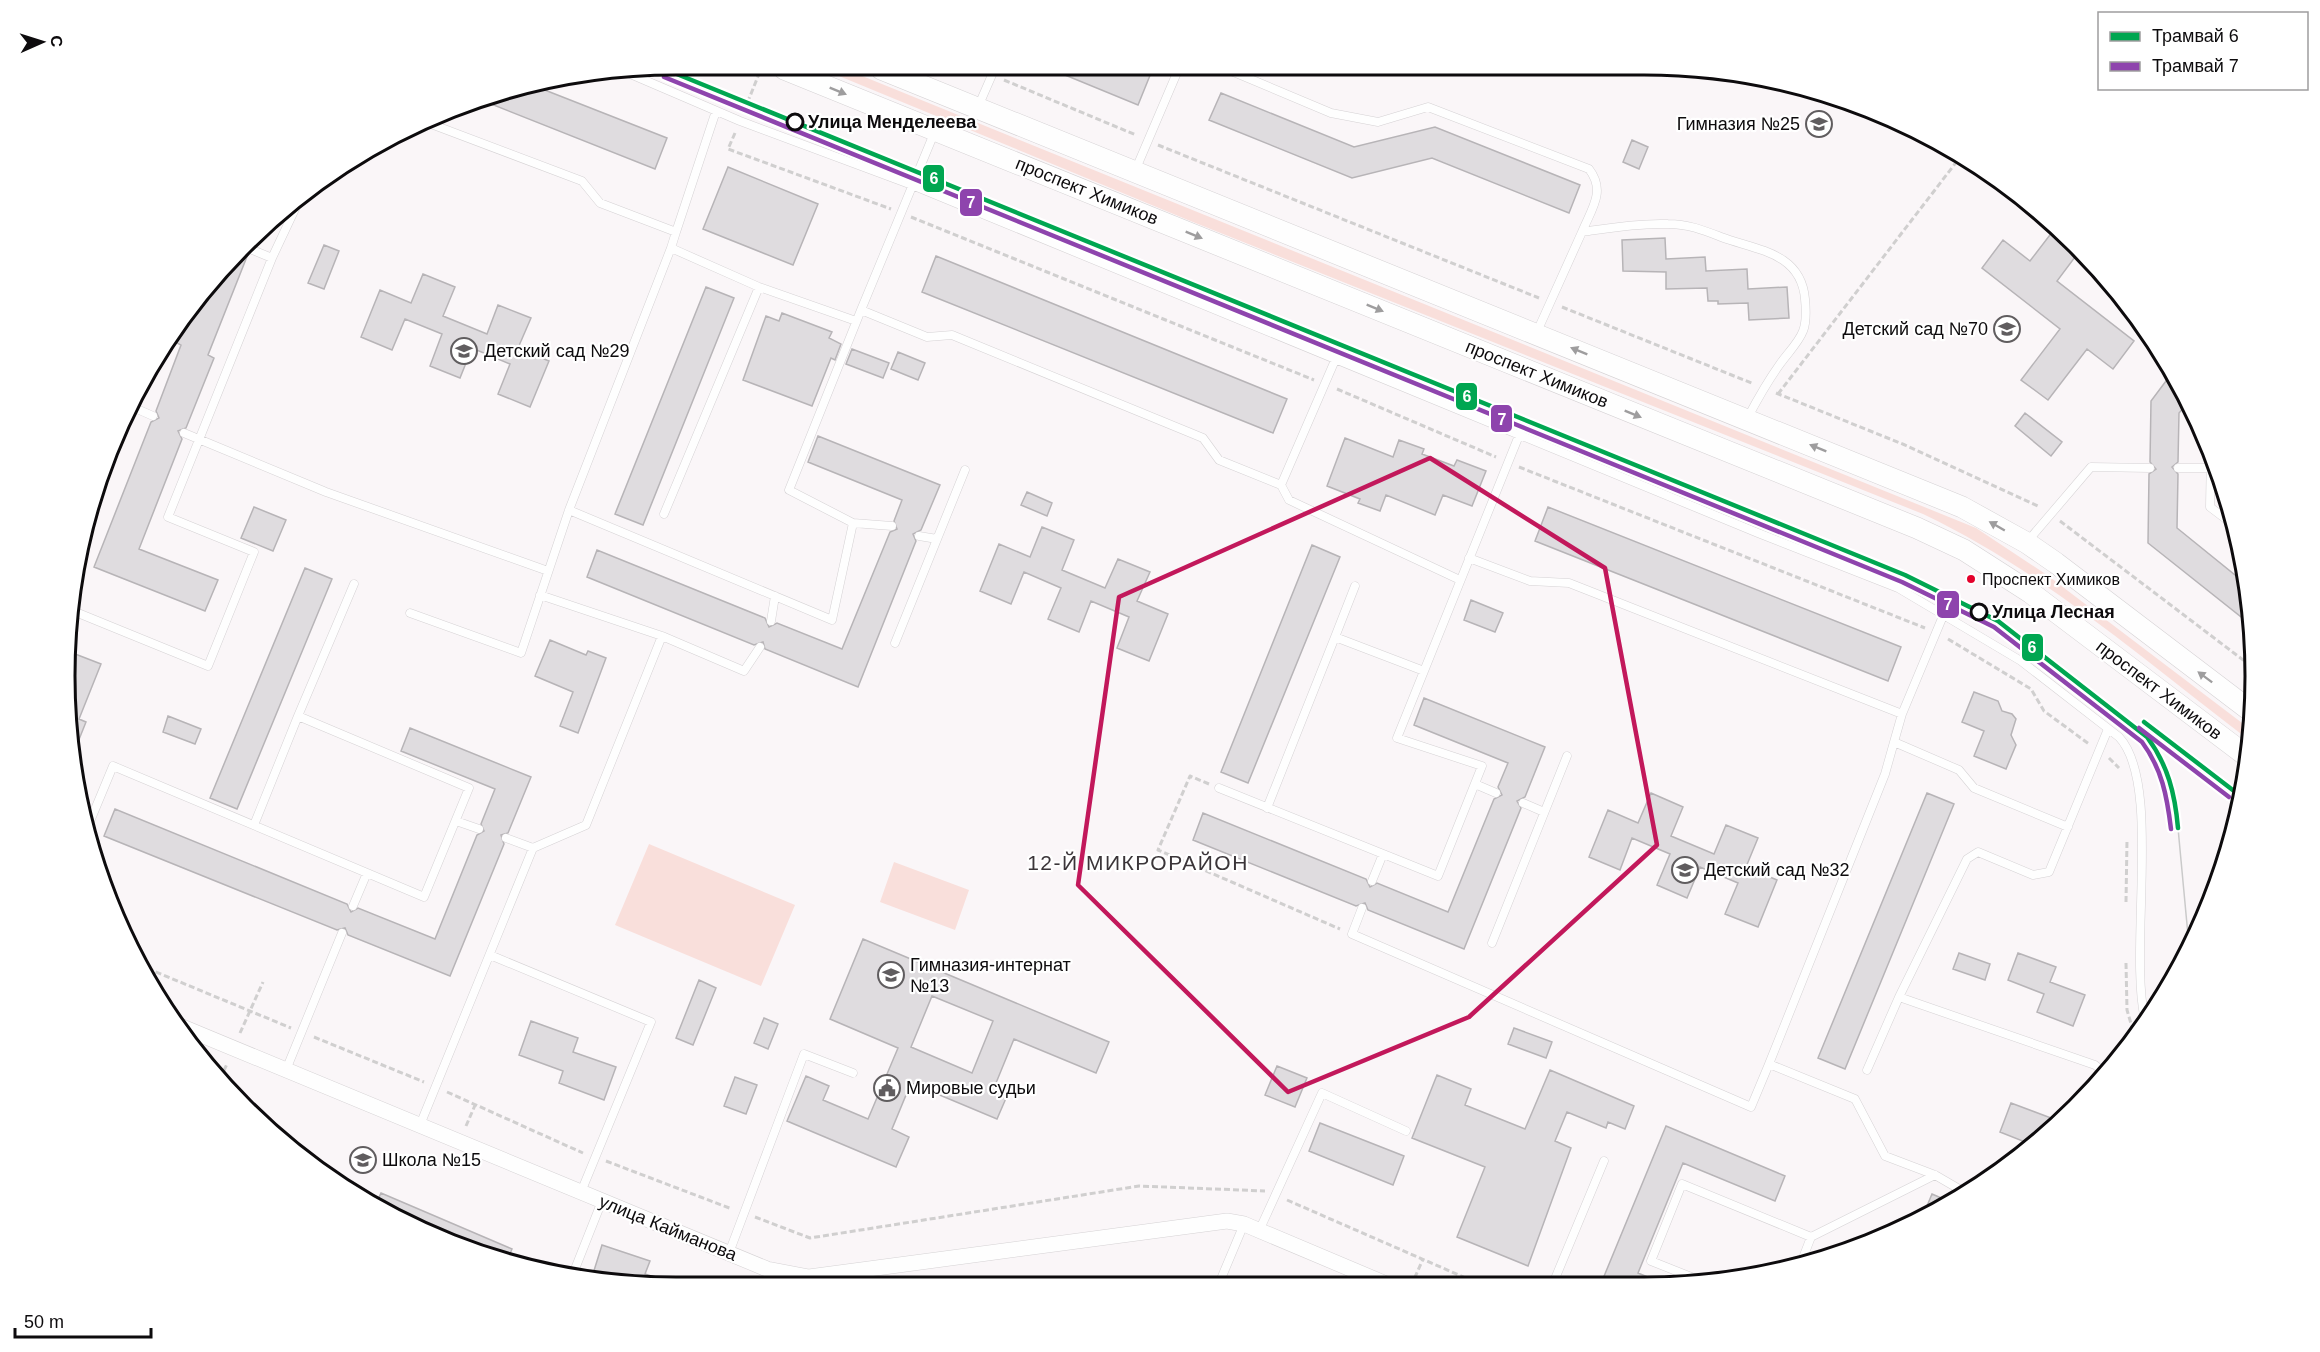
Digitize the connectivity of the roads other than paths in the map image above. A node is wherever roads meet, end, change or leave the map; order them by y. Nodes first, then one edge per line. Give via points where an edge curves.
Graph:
1 (799, 75) edge
2 (991, 75) edge
3 (1176, 75) edge
4 (1241, 75) edge
5 (635, 76) edge
6 (921, 76) edge
7 (978, 108) junction
8 (716, 111) junction
9 (435, 126) edge
10 (935, 130) junction
11 (1134, 173) junction
12 (912, 184) junction
13 (293, 213) edge
14 (676, 232) junction
15 (1582, 232) junction
16 (670, 248) junction
17 (252, 250) edge
18 (272, 258) junction
19 (759, 287) junction
20 (861, 310) junction
21 (856, 321) junction
22 (1536, 334) junction
23 (1336, 358) junction
24 (137, 409) edge
25 (153, 416) dead end
26 (1747, 420) junction
27 (184, 433) dead end
28 (1520, 433) junction
29 (199, 439) junction
30 (2150, 468) dead end
31 (2178, 468) dead end
32 (2207, 468) edge
33 (965, 470) dead end
34 (2211, 477) edge
35 (1281, 485) junction
36 (568, 510) junction
37 (664, 514) dead end
38 (2224, 518) edge
39 (853, 523) junction
40 (892, 526) dead end
41 (919, 536) dead end
42 (937, 539) junction
43 (2027, 543) junction
44 (1469, 558) junction
45 (548, 571) junction
46 (1461, 580) junction
47 (354, 584) dead end
48 (1355, 586) dead end
49 (540, 595) junction
50 (775, 596) junction
51 (78, 613) edge
52 (410, 613) dead end
53 (1943, 616) junction
54 (771, 621) dead end
55 (662, 636) junction
56 (1335, 637) junction
57 (895, 643) dead end
58 (760, 647) dead end
59 (1424, 671) junction
60 (2244, 706) edge
61 (1902, 714) junction
62 (298, 716) junction
63 (2108, 729) junction
64 (1894, 742) junction
65 (2240, 751) edge
66 (1567, 756) dead end
67 (1475, 784) junction
68 (1219, 788) road end
69 (1496, 793) dead end
70 (1523, 803) dead end
71 (1267, 808) junction
72 (1544, 812) junction
73 (92, 817) edge
74 (456, 820) junction
75 (254, 825) junction
76 (2068, 827) junction
77 (479, 829) dead end
78 (506, 838) dead end
79 (533, 848) junction
80 (1383, 854) junction
81 (367, 873) junction
82 (1372, 881) dead end
83 (353, 906) dead end
84 (1362, 908) dead end
85 (342, 933) dead end
86 (1492, 943) dead end
87 (490, 955) junction
88 (1899, 997) junction
89 (2144, 1011) edge
90 (191, 1031) edge
91 (199, 1034) junction
92 (197, 1039) edge
93 (1769, 1064) junction
94 (2099, 1068) edge
95 (286, 1070) junction
96 (1867, 1070) dead end
97 (853, 1073) dead end
98 (420, 1125) junction
99 (1406, 1131) dead end
100 (1604, 1161) dead end
101 (1935, 1175) junction
102 (1957, 1188) edge
103 (581, 1192) junction
104 (602, 1201) junction
105 (1244, 1224) junction
106 (1259, 1231) junction
107 (1811, 1237) junction
108 (729, 1253) junction
109 (1804, 1256) edge
110 (575, 1268) edge
111 (1688, 1276) edge
112 (1222, 1277) edge
113 (1370, 1277) edge
114 (1556, 1277) edge

1 -> 10 main road, проспект Химиков
2 - 7 lane
3 - 11 lane
4 - 15 lane via 1331,113 1378,122 1428,107 1589,169 1599,189
5 - 8 lane
6 - 7 main road, проспект Химиков
7 - 11 main road, проспект Химиков
8 - 12 lane
8 - 14 lane
9 - 14 lane via 582,181 600,203
10 - 12 lane
10 -> 65 main road, проспект Химиков via 1964,550 2031,593
11 - 22 main road, проспект Химиков
12 - 20 lane
12 - 23 lane
13 - 18 lane
14 - 16 lane
15 - 22 lane
15 - 26 lane via 1632,225 1699,227 1784,258 1804,289 1803,331 1763,388
16 - 19 lane
16 - 36 lane
17 - 18 lane
18 - 29 lane
19 - 21 lane
19 - 37 lane
20 - 21 lane
20 - 35 lane via 927,337 952,335 1203,438 1219,460
21 - 39 lane via 789,490
26 -> 22 main road, проспект Химиков
23 - 28 lane
23 - 35 lane
24 - 25 lane
43 -> 26 main road, проспект Химиков via 1924,491
27 - 29 lane
28 - 44 lane
28 - 53 lane via 1898,588
29 - 45 lane via 326,492
29 - 51 lane via 168,517 254,552 208,666
30 - 43 lane via 2091,467
31 - 32 lane
33 - 42 lane
34 - 38 lane via 2210,507
35 - 46 lane via 1289,500
36 - 45 lane
36 - 50 lane
39 - 40 lane
39 - 50 lane via 832,620
41 - 42 lane
42 - 57 lane
60 -> 43 main road, проспект Химиков
44 - 46 lane
44 - 61 lane via 1530,581 1569,583
45 - 49 lane
46 - 59 lane
47 - 62 lane
48 - 56 lane
49 - 52 lane via 521,653
49 - 55 lane
50 - 54 lane
53 - 61 lane
53 - 63 lane via 2021,662
55 - 58 lane via 744,671
55 - 79 lane via 586,825
56 - 59 lane
56 - 71 lane
59 - 67 lane via 1397,738 1482,766
61 - 64 lane
62 - 74 lane via 470,788
62 - 75 lane
63 - 76 lane
63 - 89 lane via 2126,744 2139,781 2139,986
64 - 76 lane via 1959,770 1974,788
64 - 93 lane via 1886,774
66 - 72 lane
67 - 69 lane
67 - 80 lane via 1438,876
68 - 71 lane
70 - 72 lane
71 - 80 lane
72 - 86 lane
73 - 75 lane via 113,766
74 - 77 lane
74 - 81 lane via 423,897
75 - 81 lane
76 - 88 lane via 2049,872 2032,875 1978,852 1967,859
78 - 79 lane
79 - 87 lane
80 - 82 lane
81 - 83 lane
84 - 93 lane via 1352,934 1751,1107
85 - 95 lane
87 - 98 lane
87 - 103 lane via 651,1022
88 - 94 lane
88 - 96 lane
90 - 91 street, улица Кайманова
91 - 92 lane
91 - 95 street, улица Кайманова
93 - 101 lane via 1855,1099 1885,1156
95 - 98 street, улица Кайманова
97 - 108 lane via 804,1054
98 - 103 street, улица Кайманова
99 - 106 lane via 1322,1093
100 - 114 lane
101 - 102 lane
101 - 107 lane
103 - 104 street, улица Кайманова
104 - 108 street, улица Кайманова
104 - 110 lane
105 - 106 street, улица Кайманова
105 - 108 street, улица Кайманова via 1227,1221 809,1277 767,1269
105 - 112 lane
106 - 113 street, улица Кайманова
107 - 109 lane
107 - 111 lane via 1682,1184 1651,1261

